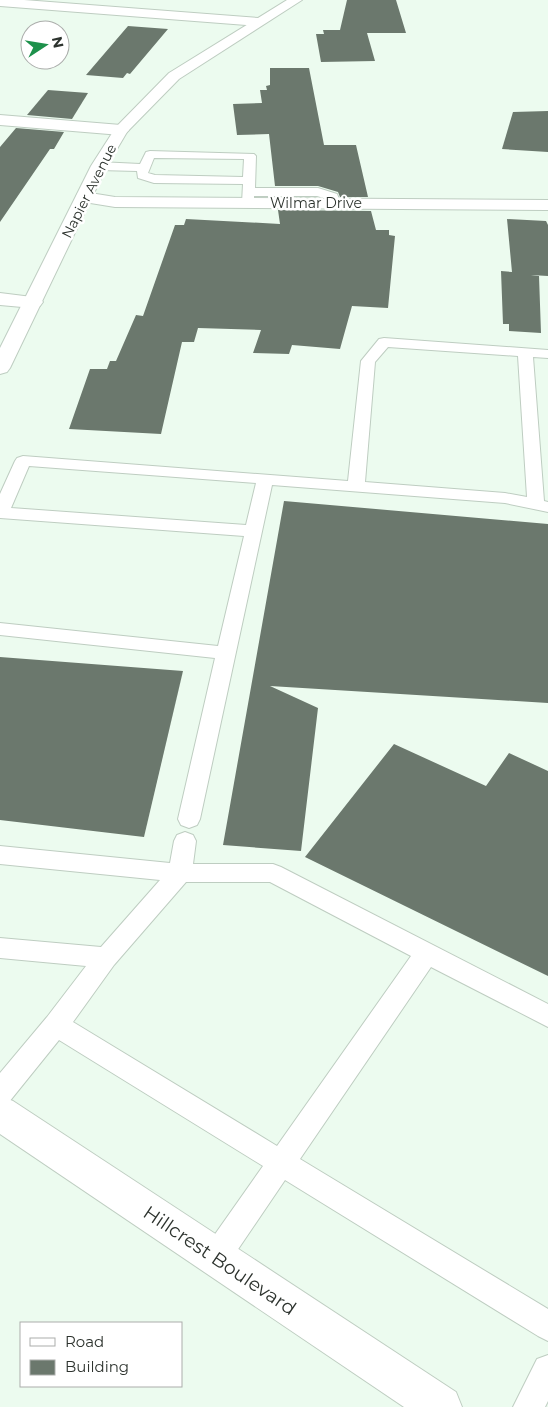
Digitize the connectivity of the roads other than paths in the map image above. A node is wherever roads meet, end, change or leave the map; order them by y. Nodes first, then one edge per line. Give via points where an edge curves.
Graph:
1 (296, 0) edge
2 (0, 2) edge
3 (258, 22) junction
4 (0, 120) edge
5 (121, 130) junction
6 (99, 166) junction
7 (144, 168) junction
8 (248, 192) junction
9 (84, 198) junction
10 (548, 205) edge
11 (0, 299) edge
12 (33, 302) junction
13 (525, 352) junction
14 (548, 354) edge
15 (0, 368) edge
16 (265, 479) junction
17 (356, 486) junction
18 (542, 506) edge
19 (0, 513) edge
20 (252, 531) junction
21 (0, 630) edge
22 (226, 653) junction
23 (189, 818) dead end
24 (185, 841) dead end
25 (0, 855) edge
26 (180, 872) junction
27 (0, 948) edge
28 (427, 953) junction
29 (106, 958) junction
30 (548, 1016) edge
31 (56, 1025) junction
32 (0, 1093) edge
33 (0, 1113) edge
34 (280, 1162) junction
35 (216, 1257) junction
36 (548, 1326) edge
37 (548, 1370) edge
38 (441, 1407) edge
39 (528, 1407) edge

1 - 3 street, Napier Avenue
2 - 3 street
3 - 5 street, Napier Avenue via 166,82
4 - 5 street
5 - 6 street, Napier Avenue
6 - 7 lane
6 - 9 street, Napier Avenue
7 - 8 lane via 142,175 154,179
7 - 8 lane via 150,154 250,156
8 - 9 street, Wilmar Drive via 115,202
8 - 10 street, Wilmar Drive via 336,204
9 - 12 street, Napier Avenue
11 - 12 street
12 - 15 street, Napier Avenue
13 - 14 lane
13 - 17 lane via 384,342 368,361
13 - 18 lane
16 - 17 lane
16 - 19 lane via 23,461
16 - 20 lane
17 - 18 lane via 505,498
19 - 20 lane
20 - 22 lane
21 - 22 lane
22 - 23 lane
24 - 26 lane
25 - 26 lane
26 - 28 lane via 273,872
26 - 29 lane
27 - 29 lane
28 - 30 lane
28 - 34 lane
29 - 31 lane
31 - 32 lane
31 - 34 lane
33 - 35 street, Hillcrest Boulevard
34 - 35 lane
34 - 36 lane
35 - 38 street, Hillcrest Boulevard
37 - 39 lane

